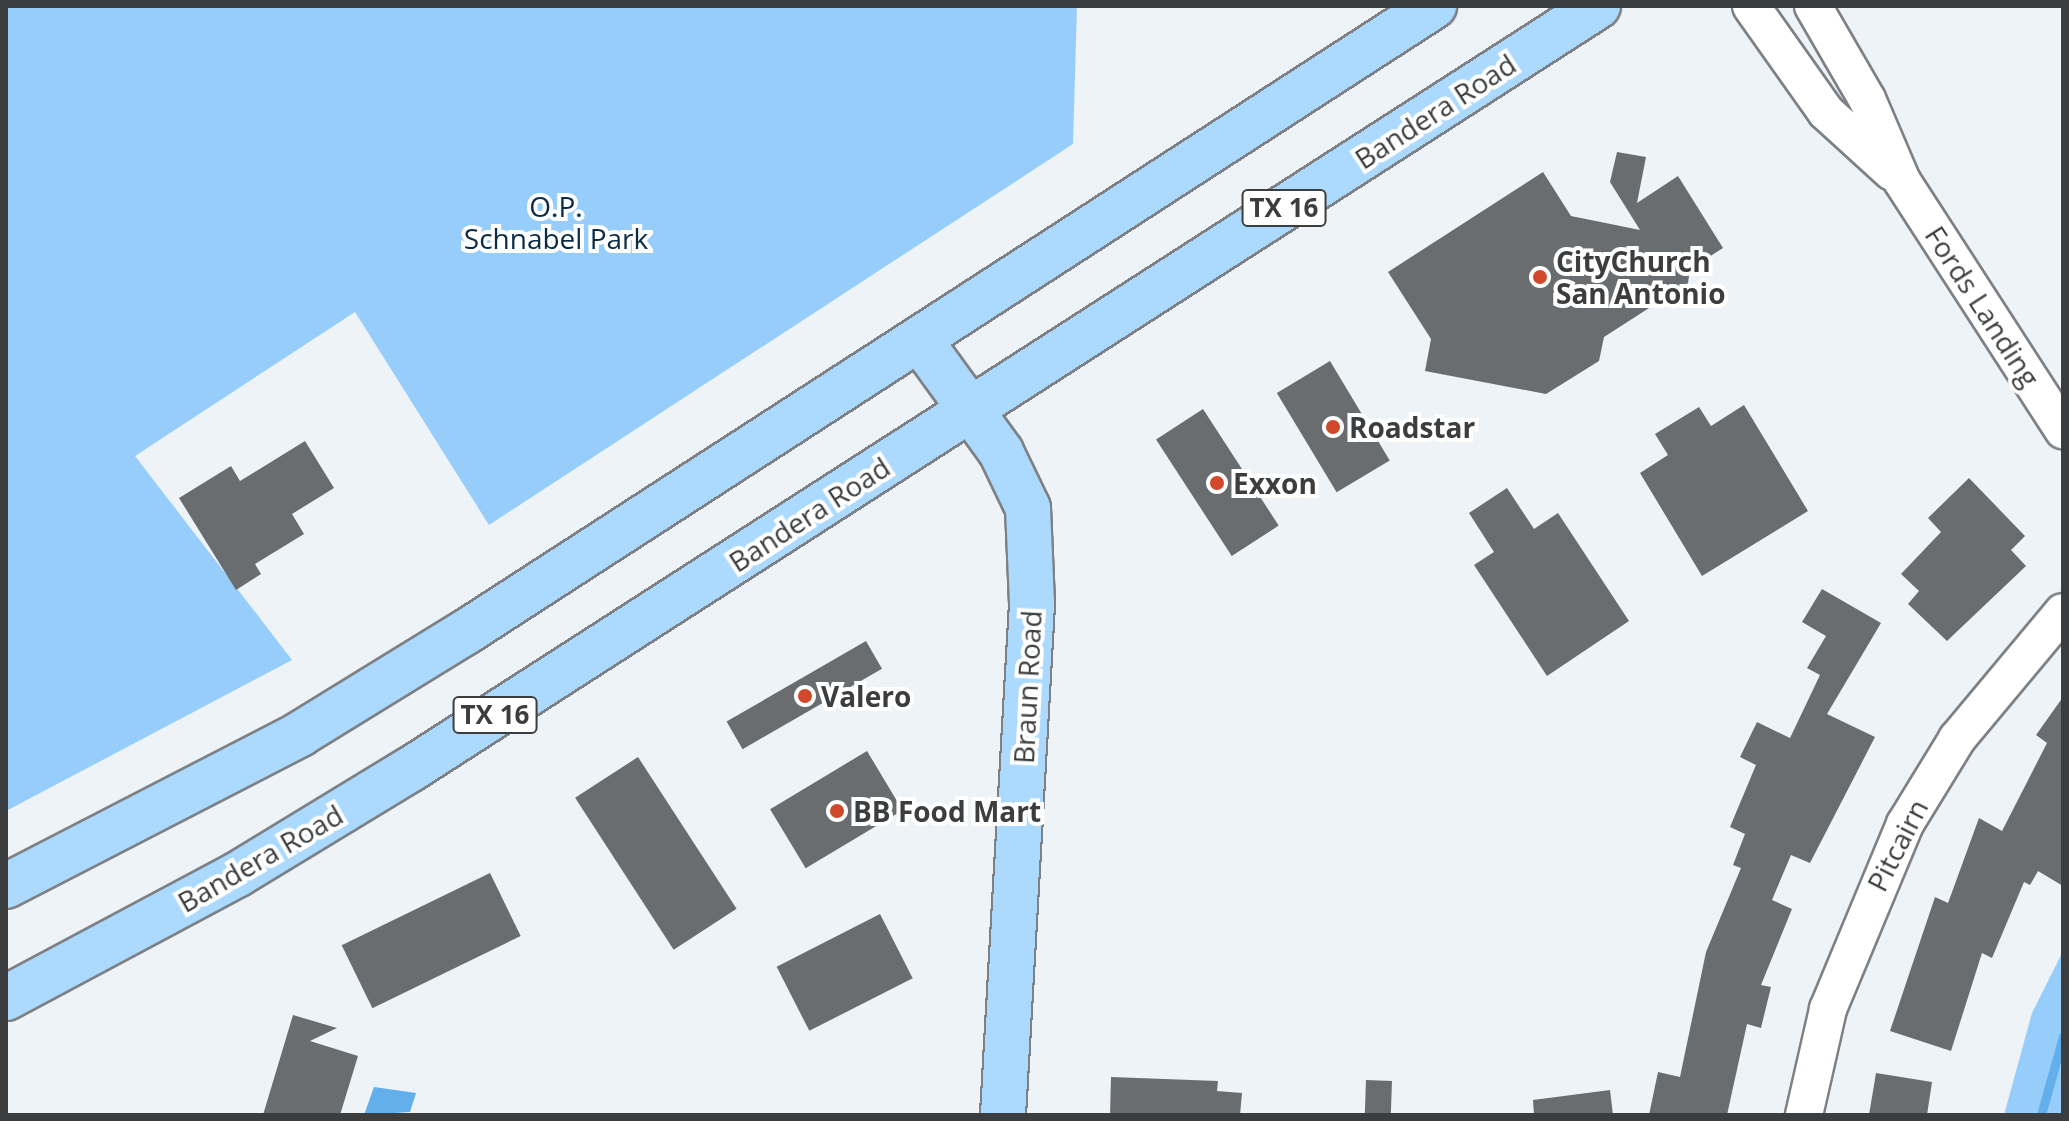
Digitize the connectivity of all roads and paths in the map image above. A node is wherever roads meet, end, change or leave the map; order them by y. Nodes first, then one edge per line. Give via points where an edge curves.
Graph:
1 (1434, 6) edge
2 (1598, 6) edge
3 (1751, 6) edge
4 (1813, 6) edge
5 (1902, 181) junction
6 (919, 339) junction
7 (971, 410) junction
8 (2063, 430) edge
9 (2063, 612) edge
10 (6, 886) edge
11 (6, 998) edge
12 (1003, 1115) edge
13 (1804, 1115) edge

1 - 6 main road
2 - 7 main road, Bandera Road / TX 16
3 - 5 street, Fords Landing via 1826,112
4 - 5 street, Fords Landing via 1867,99
5 - 8 street, Fords Landing
6 - 7 main road, Braun Road
6 - 10 main road via 311,727
7 - 11 main road, Bandera Road / TX 16 via 238,874
7 - 12 main road, Braun Road via 1028,508 1032,604
9 - 13 street, Pitcairn via 1957,739 1905,824 1828,1009

